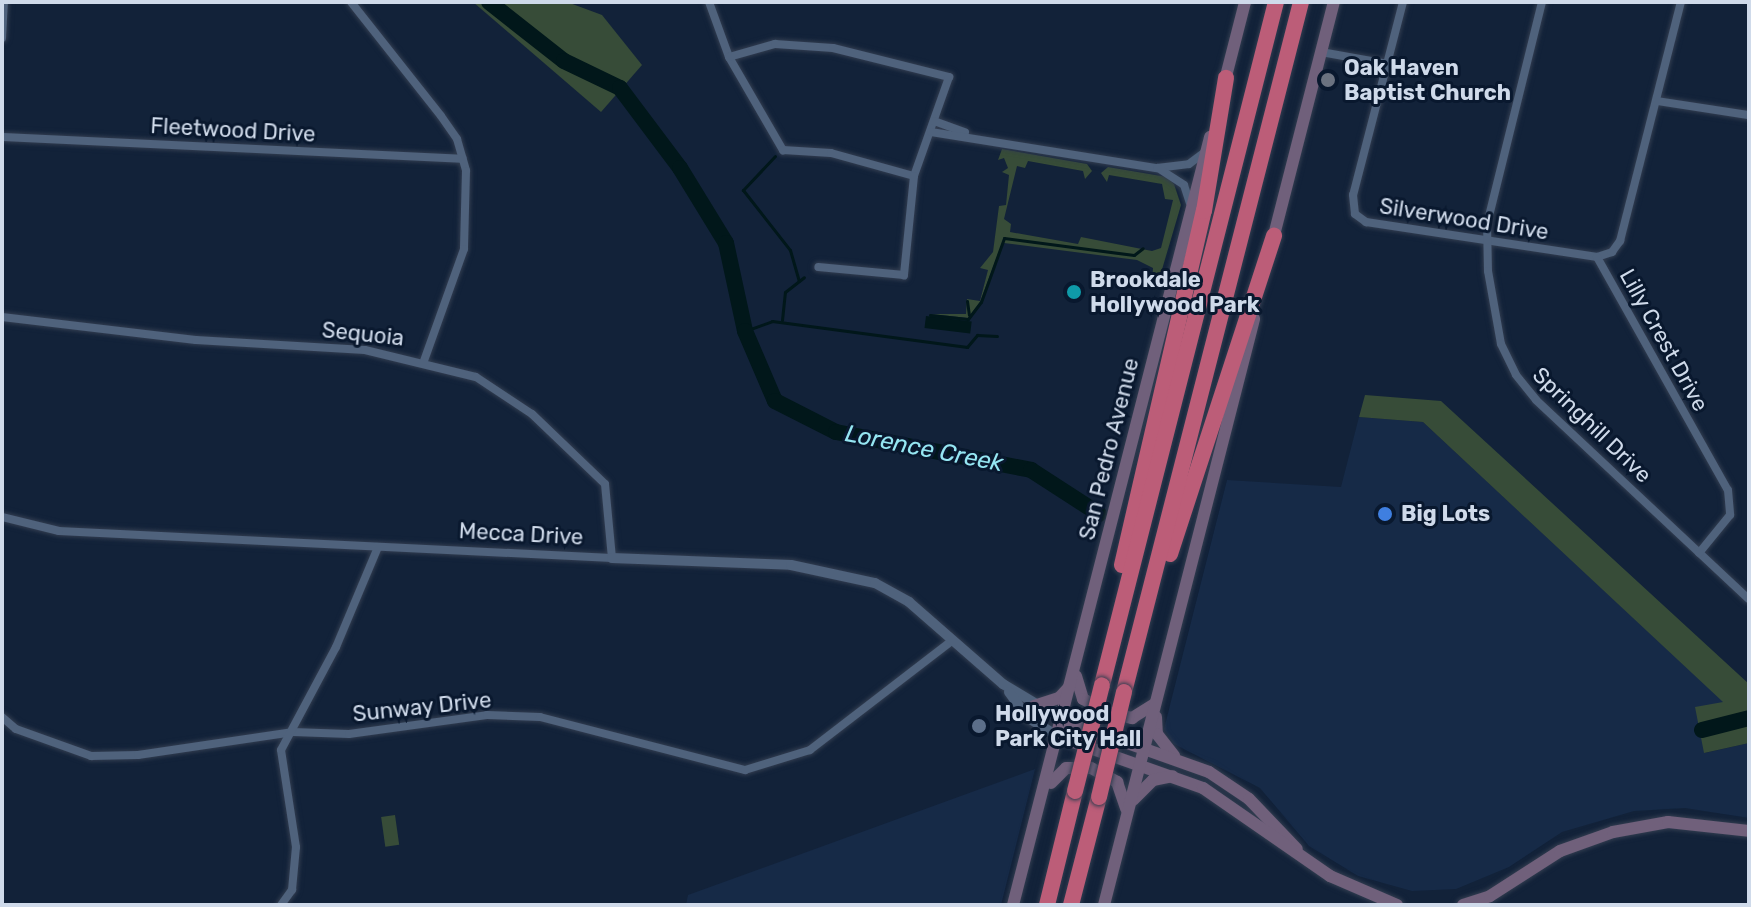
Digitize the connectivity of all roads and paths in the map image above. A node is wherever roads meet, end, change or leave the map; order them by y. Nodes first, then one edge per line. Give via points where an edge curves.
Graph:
1 (4, 2) edge
2 (351, 2) edge
3 (709, 2) edge
4 (1245, 2) edge
5 (1276, 2) edge
6 (1301, 2) edge
7 (1334, 2) edge
8 (1403, 2) edge
9 (1542, 2) edge
10 (1681, 2) edge
11 (2, 38) edge
12 (1321, 52) junction
13 (729, 57) junction
14 (1388, 64) junction
15 (1226, 78) junction
16 (1657, 101) junction
17 (1749, 115) edge
18 (934, 121) junction
19 (931, 132) junction
20 (969, 134) junction
21 (2, 137) edge
22 (1206, 151) junction
23 (462, 159) junction
24 (1157, 168) junction
25 (914, 176) junction
26 (1191, 207) junction
27 (1274, 236) junction
28 (1486, 241) junction
29 (1597, 257) junction
30 (818, 267) dead end
31 (2, 317) edge
32 (424, 361) junction
33 (2, 517) edge
34 (378, 547) junction
35 (1699, 553) junction
36 (612, 558) junction
37 (1749, 599) edge
38 (953, 640) junction
39 (1108, 662) junction
40 (1075, 668) junction
41 (1003, 684) junction
42 (1072, 684) junction
43 (1124, 692) junction
44 (1157, 702) junction
45 (1034, 706) junction
46 (2, 717) edge
47 (1063, 720) junction
48 (293, 732) junction
49 (1059, 737) junction
50 (1144, 749) junction
51 (1180, 761) junction
52 (1140, 764) junction
53 (1176, 776) junction
54 (1044, 796) junction
55 (1128, 810) junction
56 (1749, 831) edge
57 (1303, 857) junction
58 (281, 905) edge
59 (1013, 905) edge
60 (1047, 905) edge
61 (1071, 905) edge
62 (1104, 905) edge
63 (1397, 905) edge
64 (1463, 905) edge

1 - 11 street
2 - 23 street via 441,116
3 - 13 street
4 - 15 main road, San Pedro Avenue
5 - 39 highway
6 - 43 highway
7 - 12 main road
8 - 14 street, Silverwood Drive
9 - 28 street, Springhill Drive
10 - 16 street, Lilly Crest Drive
12 - 14 street
12 - 27 main road
13 - 18 street via 752,46 818,46 949,77
13 - 25 street via 783,150 831,153
14 - 28 street, Silverwood Drive via 1353,195 1355,214 1366,222
15 - 22 main road, San Pedro Avenue
15 - 39 highway via 1204,211 1116,596
16 - 17 street
16 - 29 street, Lilly Crest Drive via 1620,241 1612,252
18 - 19 street
18 - 20 street
19 - 20 street
19 - 25 street
20 - 24 street
21 - 23 street, Fleetwood Drive
22 - 24 street via 1189,164
22 - 26 main road, San Pedro Avenue
23 - 32 street via 464,249
24 - 26 street via 1184,185
25 - 30 street via 904,275
26 - 40 main road, San Pedro Avenue
27 - 43 highway
27 - 44 main road
28 - 29 street, Silverwood Drive
28 - 35 street, Springhill Drive via 1498,327 1516,375
29 - 35 street, Lilly Crest Drive via 1728,490 1730,515
31 - 32 street, Sequoia via 196,340 365,350
32 - 36 street, Sequoia via 476,377 532,414 605,484
33 - 34 street, Mecca Drive via 59,531
34 - 36 street, Mecca Drive
34 - 48 street
35 - 37 street, Springhill Drive
36 - 38 street, Mecca Drive via 791,565 847,575 909,602
38 - 41 street, Mecca Drive
38 - 48 street, Sunway Drive via 810,750 745,770 572,721 540,717 487,715 349,734
39 - 60 highway, bridge
40 - 42 main road, San Pedro Avenue
40 - 44 main road via 1079,693 1093,707 1132,718
41 - 45 street, Mecca Drive
41 - 49 street, Mecca Drive via 1027,717
42 - 45 main road via 1059,698
42 - 47 main road, San Pedro Avenue
43 - 61 highway, bridge
44 - 50 main road
44 - 51 main road via 1157,734
45 - 47 street, Mecca Drive
46 - 48 street, Sunway Drive via 16,729 91,756 138,755
47 - 49 main road, San Pedro Avenue
47 - 50 main road, Mecca Drive
48 - 58 street via 281,750 295,869 292,890
49 - 52 main road
49 - 54 main road, San Pedro Avenue
50 - 51 main road, Mecca Drive
50 - 52 main road
51 - 57 main road via 1249,799
52 - 53 main road
52 - 55 main road
53 - 55 main road via 1152,780
53 - 57 main road via 1227,802
54 - 55 main road via 1066,768 1091,768 1117,782
54 - 59 main road, San Pedro Avenue
55 - 62 main road
56 - 64 main road via 1668,822 1613,832 1560,851 1490,896
57 - 63 main road via 1358,892

